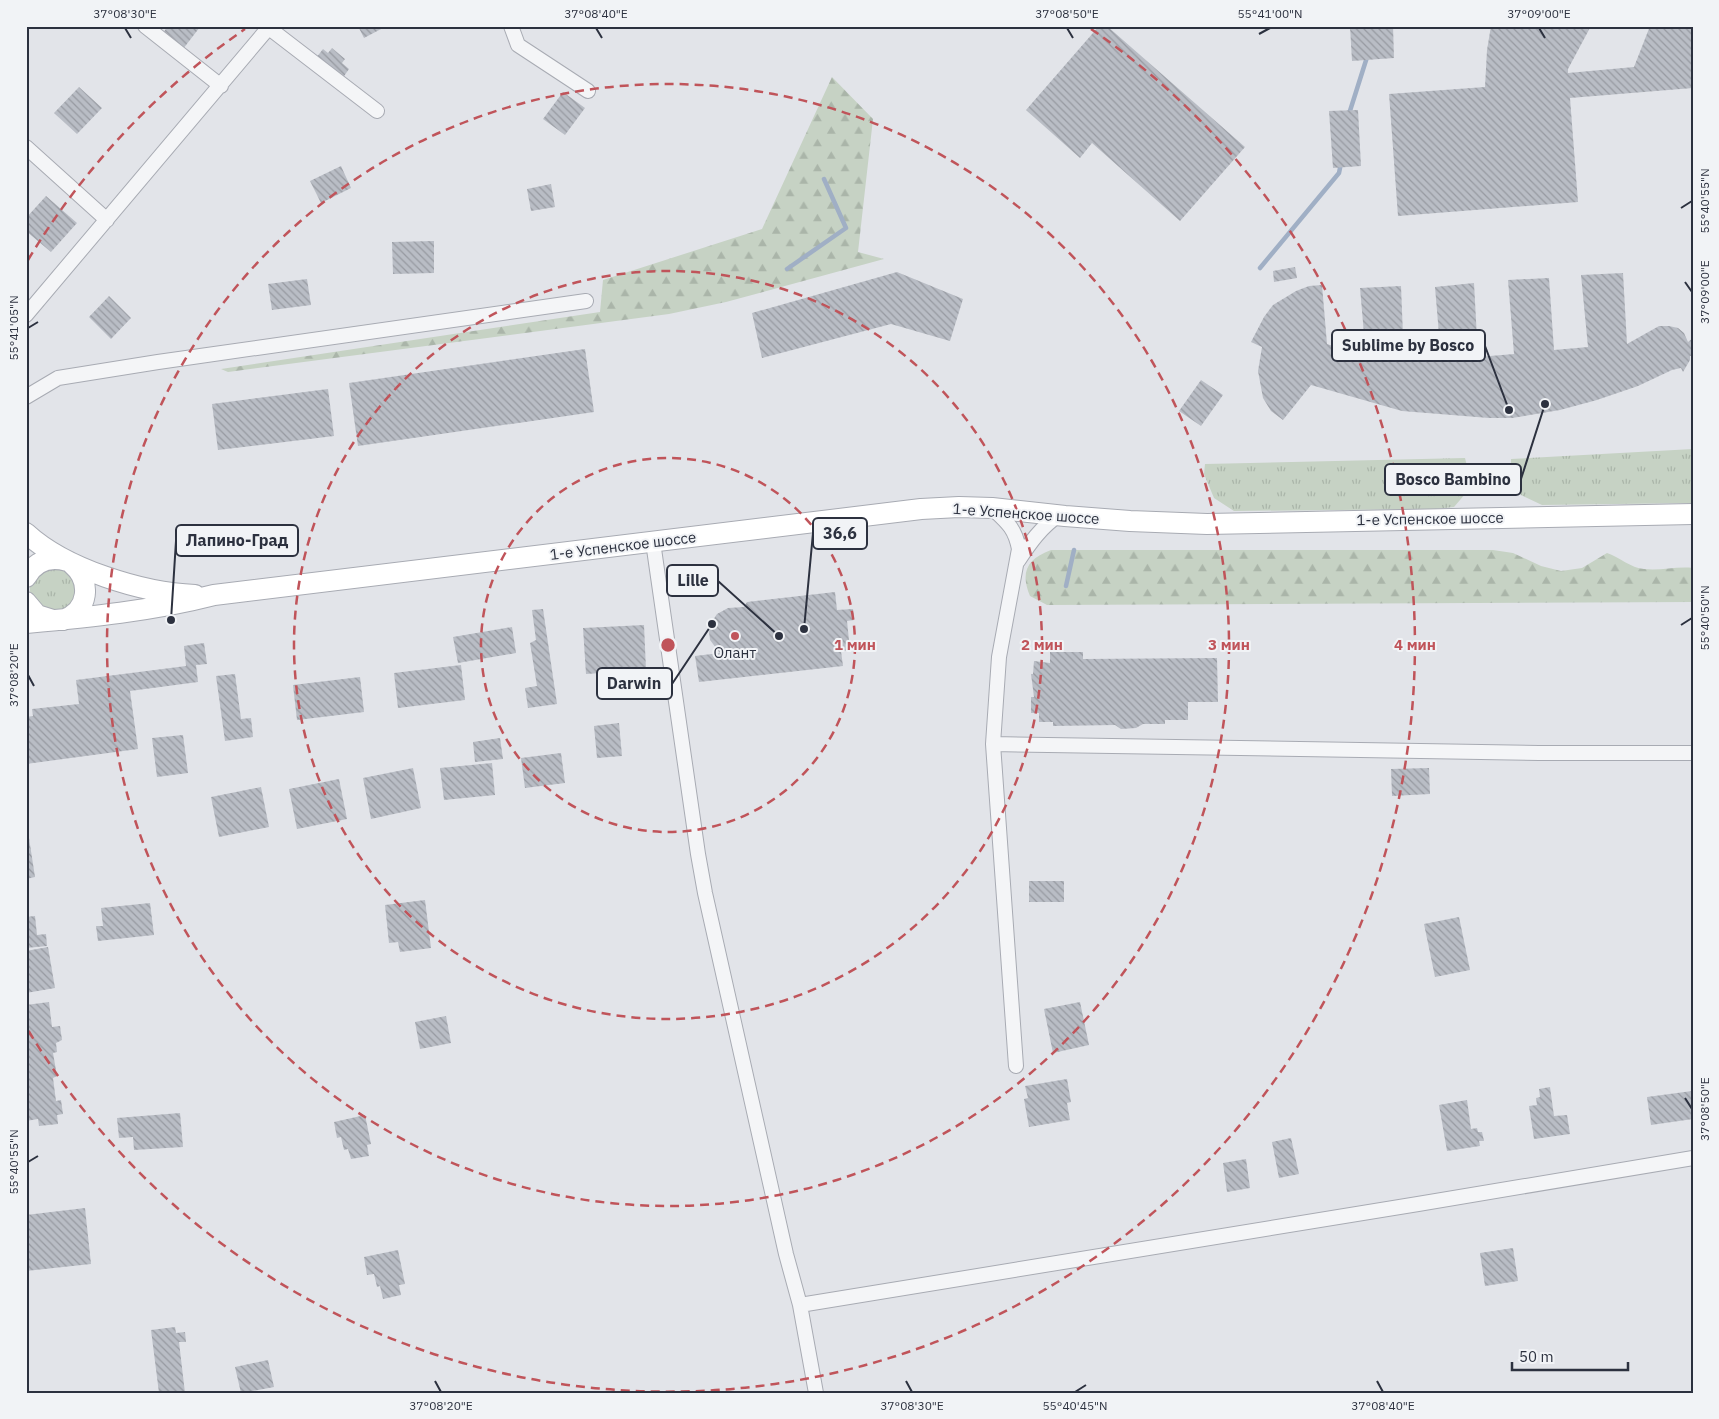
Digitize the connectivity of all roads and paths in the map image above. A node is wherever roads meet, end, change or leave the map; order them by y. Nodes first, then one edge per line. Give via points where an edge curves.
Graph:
1 (144, 26) edge
2 (511, 26) edge
3 (270, 27) edge
4 (220, 86) junction
5 (588, 91) dead end
6 (377, 111) dead end
7 (26, 146) edge
8 (107, 220) junction
9 (586, 301) dead end
10 (26, 314) edge
11 (26, 397) edge
12 (992, 508) junction
13 (1693, 514) edge
14 (1059, 516) junction
15 (26, 532) edge
16 (653, 542) junction
17 (70, 562) junction
18 (1018, 562) junction
19 (26, 577) edge
20 (214, 595) junction
21 (26, 602) edge
22 (58, 620) junction
23 (26, 623) edge
24 (993, 744) junction
25 (1693, 754) edge
26 (1016, 1066) dead end
27 (1693, 1158) edge
28 (800, 1305) junction
29 (816, 1393) edge

1 - 4 street
2 - 5 street via 518,45
3 - 4 street
3 - 6 street
4 - 8 street
7 - 8 street
8 - 10 street
9 - 11 street via 58,378
12 - 14 main road, 1-е Успенское шоссе
12 - 16 main road, 1-е Успенское шоссе via 921,509
12 - 18 street via 1017,535
13 - 14 main road, 1-е Успенское шоссе via 1206,524
14 - 18 street via 1035,536
15 - 17 main road, 1-е Успенское шоссе via 49,551
16 - 20 main road, 1-е Успенское шоссе
16 - 28 street via 705,894
17 - 19 main road, 1-е Успенское шоссе via 55,558 43,561
17 - 20 main road, 1-е Успенское шоссе via 133,584 171,593
17 - 22 main road, 1-е Успенское шоссе via 84,578 85,596 77,612
18 - 24 street via 999,657
20 - 22 main road, 1-е Успенское шоссе via 167,606
21 - 22 main road via 37,615
22 - 23 main road, 1-е Успенское шоссе
24 - 25 street
24 - 26 street
27 - 28 street
28 - 29 street

